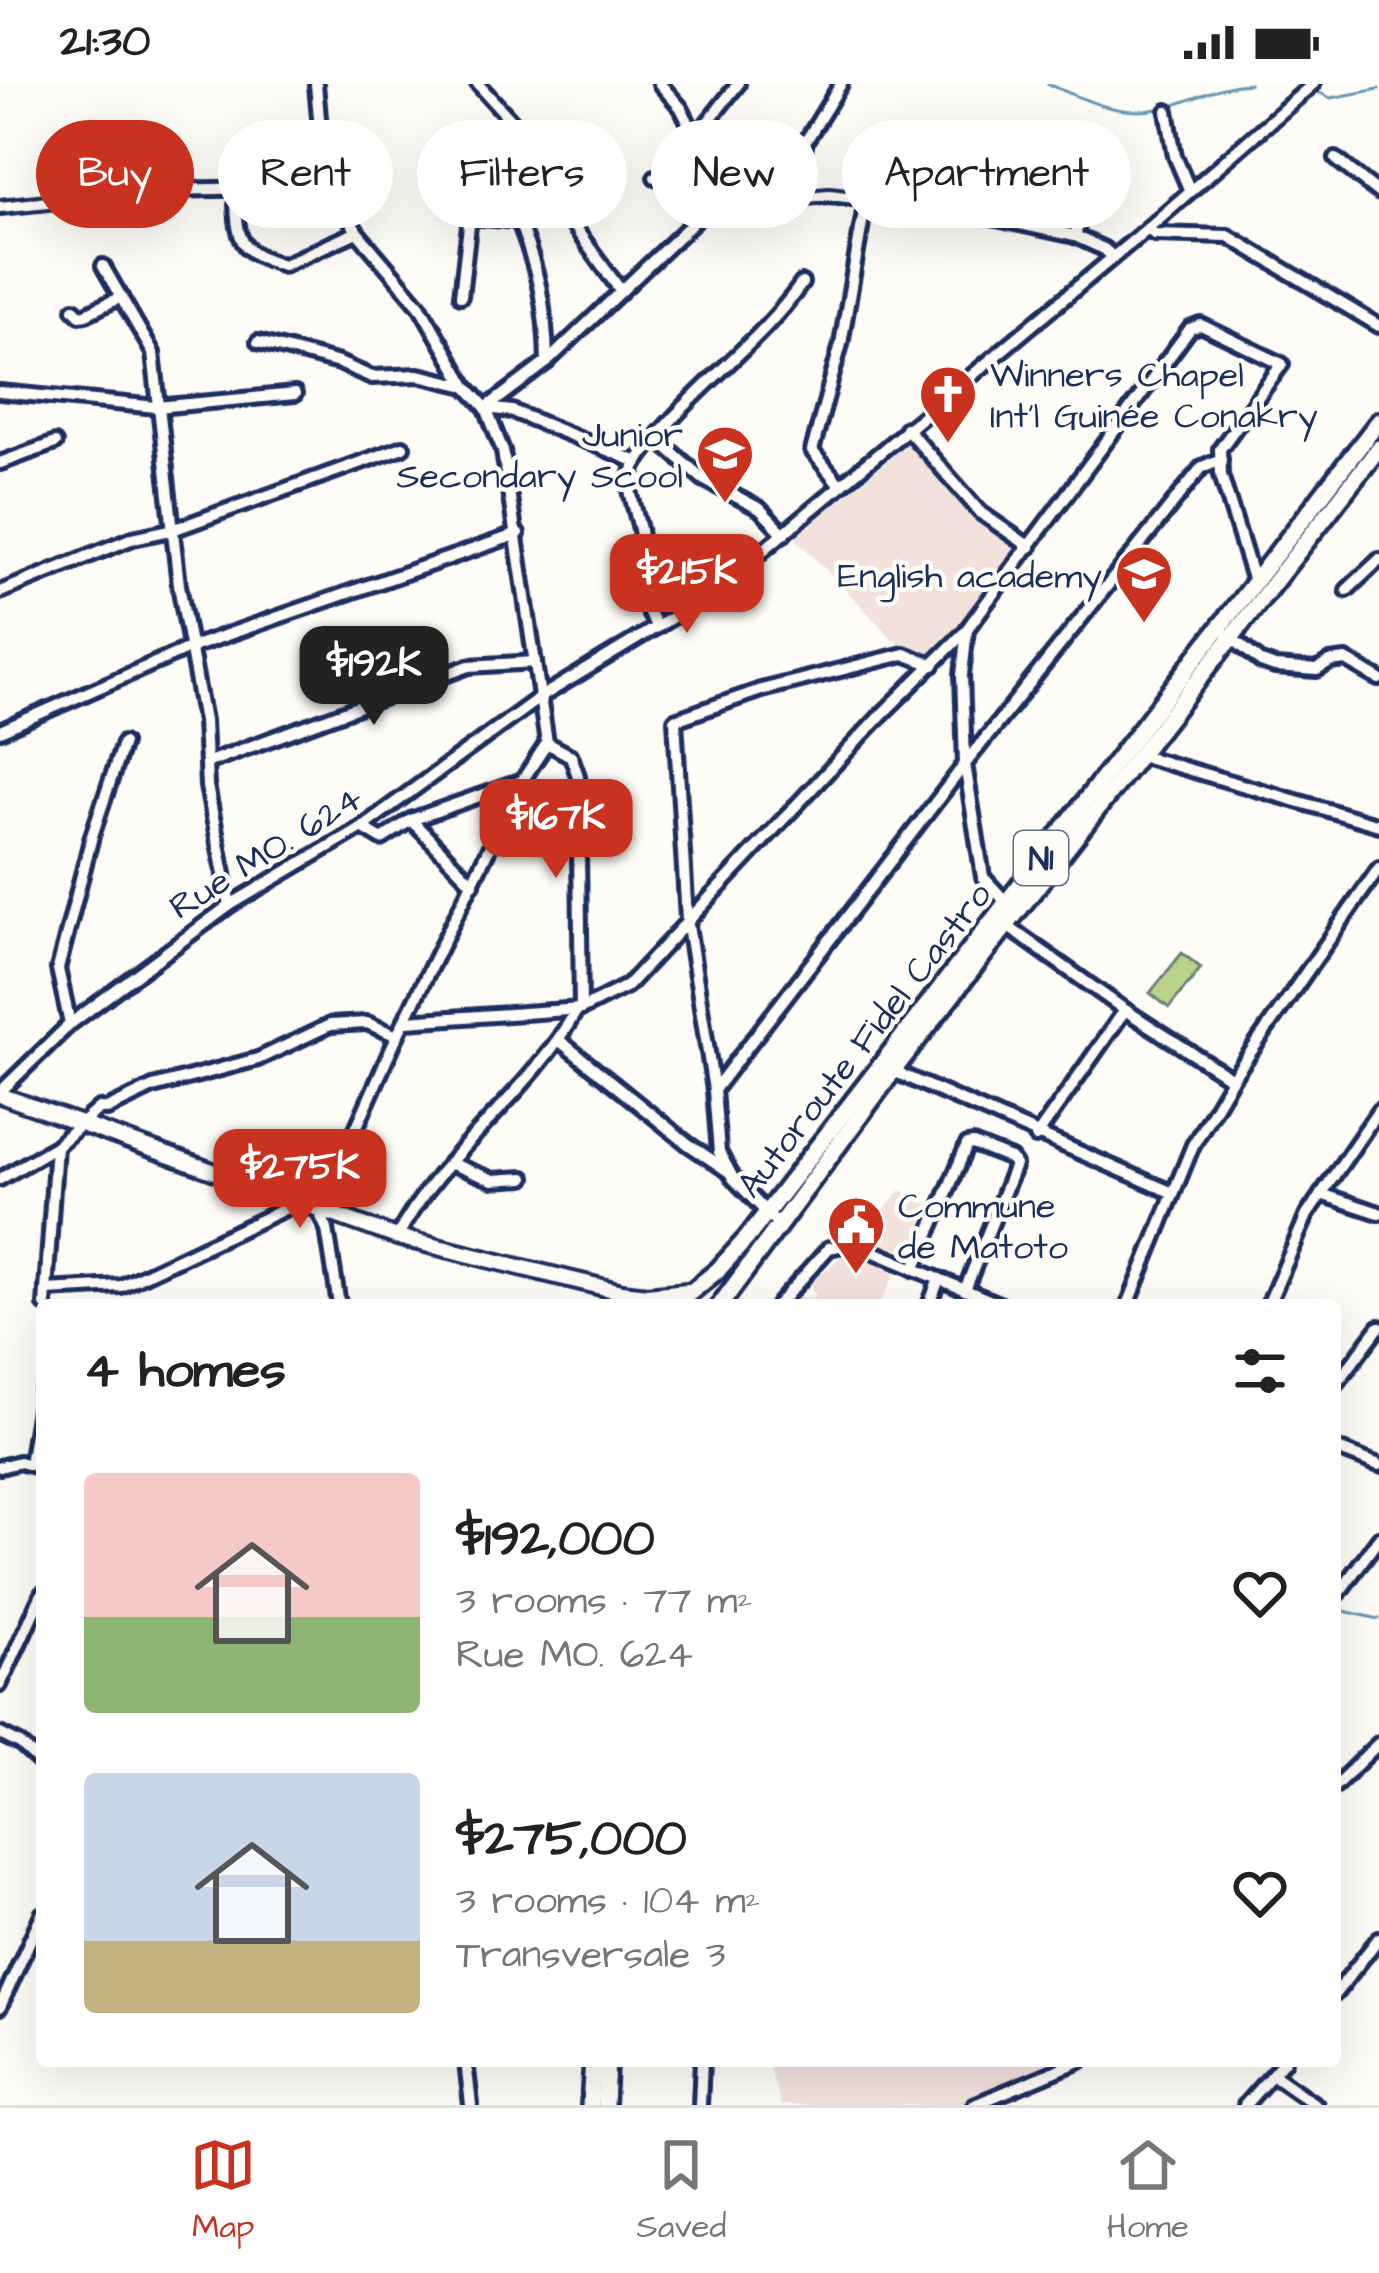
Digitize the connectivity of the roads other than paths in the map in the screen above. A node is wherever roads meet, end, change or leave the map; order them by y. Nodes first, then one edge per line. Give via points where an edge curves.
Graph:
1 (316, 84) edge
2 (478, 84) edge
3 (660, 84) edge
4 (738, 84) edge
5 (842, 84) edge
6 (1308, 88) edge
7 (1167, 111) dead end
8 (319, 120) edge
9 (511, 120) edge
10 (687, 120) edge
11 (709, 120) edge
12 (818, 122) edge
13 (1336, 159) dead end
14 (218, 189) edge
15 (1190, 191) junction
16 (1379, 193) edge
17 (0, 207) edge
18 (237, 228) edge
19 (355, 228) edge
20 (469, 228) edge
21 (522, 228) edge
22 (575, 228) edge
23 (687, 228) edge
24 (861, 228) edge
25 (1039, 228) edge
26 (1078, 228) edge
27 (1148, 228) junction
28 (357, 232) junction
29 (1076, 236) junction
30 (1113, 257) junction
31 (103, 266) dead end
32 (802, 283) dead end
33 (621, 291) junction
34 (461, 296) dead end
35 (121, 297) junction
36 (74, 309) dead end
37 (1379, 326) edge
38 (258, 342) dead end
39 (547, 362) junction
40 (466, 386) junction
41 (0, 392) edge
42 (295, 394) dead end
43 (157, 407) junction
44 (485, 408) junction
45 (1379, 421) edge
46 (906, 428) junction
47 (656, 439) junction
48 (56, 443) dead end
49 (403, 447) dead end
50 (1379, 448) edge
51 (1221, 459) junction
52 (0, 463) edge
53 (637, 463) junction
54 (841, 485) junction
55 (175, 529) junction
56 (518, 534) junction
57 (784, 534) junction
58 (1030, 547) junction
59 (1379, 560) edge
60 (1255, 585) junction
61 (1347, 590) dead end
62 (0, 592) edge
63 (657, 627) junction
64 (968, 629) junction
65 (1226, 633) junction
66 (189, 648) junction
67 (944, 654) junction
68 (535, 662) junction
69 (933, 665) junction
70 (962, 675) junction
71 (1379, 679) edge
72 (539, 698) junction
73 (0, 730) edge
74 (547, 742) junction
75 (124, 743) dead end
76 (1139, 755) junction
77 (206, 763) junction
78 (964, 764) junction
79 (522, 781) junction
80 (411, 820) junction
81 (1379, 825) edge
82 (362, 827) junction
83 (1379, 868) edge
84 (473, 884) junction
85 (1006, 902) junction
86 (230, 905) junction
87 (687, 919) junction
88 (1007, 926) junction
89 (579, 1009) junction
90 (1125, 1010) junction
91 (407, 1021) junction
92 (70, 1024) junction
93 (397, 1036) junction
94 (560, 1041) junction
95 (893, 1071) junction
96 (1232, 1079) junction
97 (714, 1090) junction
98 (0, 1094) edge
99 (1379, 1110) edge
100 (77, 1124) junction
101 (1036, 1137) junction
102 (56, 1145) junction
103 (452, 1164) junction
104 (729, 1172) junction
105 (524, 1178) dead end
106 (0, 1179) edge
107 (1172, 1193) junction
108 (1321, 1194) junction
109 (295, 1204) junction
110 (319, 1212) junction
111 (1379, 1213) edge
112 (772, 1218) junction
113 (398, 1237) junction
114 (914, 1269) junction
115 (939, 1279) junction
116 (691, 1290) junction
117 (965, 1290) junction
118 (46, 1291) junction
119 (622, 1292) junction
120 (45, 1299) edge
121 (338, 1299) edge
122 (637, 1299) edge
123 (681, 1299) edge
124 (713, 1299) edge
125 (723, 1299) edge
126 (783, 1299) edge
127 (931, 1299) edge
128 (987, 1299) edge
129 (1130, 1299) edge
130 (1271, 1299) edge
131 (1379, 1327) edge
132 (1341, 1378) edge
133 (1341, 1450) edge
134 (0, 1452) edge
135 (30, 1465) edge
136 (1379, 1465) edge
137 (0, 1467) edge
138 (1379, 1538) edge
139 (1341, 1590) edge
140 (36, 1607) edge
141 (0, 1685) edge
142 (0, 1734) edge
143 (1379, 1743) edge
144 (36, 1759) edge
145 (1341, 1780) edge
146 (36, 1927) edge
147 (1379, 1938) edge
148 (1341, 1969) edge
149 (1348, 1977) junction
150 (1341, 1986) edge
151 (0, 2007) edge
152 (467, 2067) edge
153 (593, 2067) edge
154 (607, 2067) edge
155 (702, 2067) edge
156 (1066, 2067) edge
157 (1279, 2067) edge
158 (1273, 2075) junction
159 (470, 2105) edge
160 (590, 2105) edge
161 (604, 2105) edge
162 (700, 2105) edge
163 (974, 2105) edge
164 (1245, 2105) edge
165 (1316, 2105) edge

1 - 8 street
2 - 9 street
3 - 10 street
4 - 11 street
5 - 12 street
6 - 15 street, Rue MO. 624
7 - 15 street
13 - 16 street
14 - 17 street
15 - 27 street, Rue MO. 624
18 - 28 street via 245,247 283,265
19 - 28 street
20 - 34 street
21 - 39 street via 539,272
22 - 33 street
23 - 33 street
24 - 54 street via 812,451
25 - 29 street
26 - 29 street
27 - 30 street, Rue MO. 624
27 - 37 street via 1228,236
28 - 40 street via 420,306
29 - 30 street
30 - 46 street, Rue MO. 624
31 - 35 street
32 - 47 street
33 - 39 street
35 - 36 street via 86,314
35 - 43 street via 153,353
38 - 40 street via 372,377 419,375
39 - 44 street
40 - 44 street
41 - 43 street
42 - 43 street
43 - 55 street
44 - 53 street via 512,411
44 - 56 street
45 - 60 highway, Autoroute Fidel Castro / N1
46 - 54 street, Rue MO. 624
46 - 58 street via 981,512
47 - 53 street
47 - 57 street
48 - 52 street
49 - 55 street
50 - 65 highway, Autoroute Fidel Castro / N1
51 - 58 street via 1220,449 1282,364 1201,325 1190,329
51 - 60 street
51 - 78 street via 1202,467
53 - 63 street via 629,482
54 - 57 street, Rue MO. 624
55 - 62 street
55 - 66 street
56 - 66 street
56 - 68 street
57 - 63 street, Rue MO. 624 via 711,595
58 - 64 street
59 - 61 street
60 - 65 highway, Autoroute Fidel Castro / N1
63 - 72 street, Rue MO. 624
64 - 67 street
64 - 70 street
65 - 71 street via 1275,667 1317,670 1346,660
65 - 76 highway, Autoroute Fidel Castro / N1
65 - 85 highway, Autoroute Fidel Castro / N1
66 - 73 street
66 - 77 street
67 - 69 street
67 - 70 street
68 - 72 street
68 - 77 street via 469,666
69 - 87 street
69 - 87 street via 904,653 675,720
70 - 78 street
72 - 74 street
72 - 82 street, Rue MO. 624
74 - 79 street
74 - 89 street via 571,756 578,776
75 - 92 street via 58,969
76 - 81 street
76 - 88 highway, Autoroute Fidel Castro / N1
77 - 86 street
78 - 85 street via 983,877
78 - 97 street
79 - 80 street
79 - 84 street
80 - 82 street via 382,839
80 - 84 street
82 - 86 street, Rue MO. 624
83 - 96 street
84 - 91 street
85 - 112 highway, Autoroute Fidel Castro / N1
86 - 92 street, Rue MO. 624
87 - 89 street via 627,986
87 - 97 street
88 - 90 street
88 - 95 highway, Autoroute Fidel Castro / N1
89 - 91 street
89 - 94 street
90 - 96 street
90 - 101 street
91 - 93 street
92 - 98 street, Rue MO. 624
93 - 100 street via 367,1023 330,1025 258,1059 99,1108
93 - 110 street
94 - 103 street
94 - 104 street
95 - 101 street
95 - 112 highway, Autoroute Fidel Castro / N1
96 - 107 street
97 - 104 street via 719,1152
98 - 100 main road
99 - 108 street
100 - 102 street
100 - 109 main road
101 - 107 street
102 - 106 street
102 - 118 street
103 - 105 street via 493,1180
103 - 113 street
104 - 112 street
107 - 129 street
108 - 111 street
108 - 130 street
109 - 110 main road
109 - 118 street via 121,1286
110 - 113 main road
110 - 121 street
112 - 116 highway, Autoroute Fidel Castro / N1
112 - 125 highway, Autoroute Fidel Castro / N1
113 - 119 main road
114 - 115 street
114 - 117 street via 967,1145 1012,1159
114 - 126 street via 841,1244
115 - 117 street
115 - 127 street
116 - 119 main road
116 - 123 highway, Autoroute Fidel Castro
116 - 124 highway
117 - 128 street
118 - 120 street
119 - 122 main road
131 - 132 street
133 - 136 street
134 - 135 street
135 - 137 street
138 - 139 street
140 - 141 street
142 - 144 street
143 - 145 street
146 - 151 street
147 - 149 street
148 - 149 street
149 - 150 street
152 - 159 street
153 - 160 highway
154 - 161 highway
155 - 162 street
156 - 163 street
157 - 158 street
158 - 164 street
158 - 165 street

